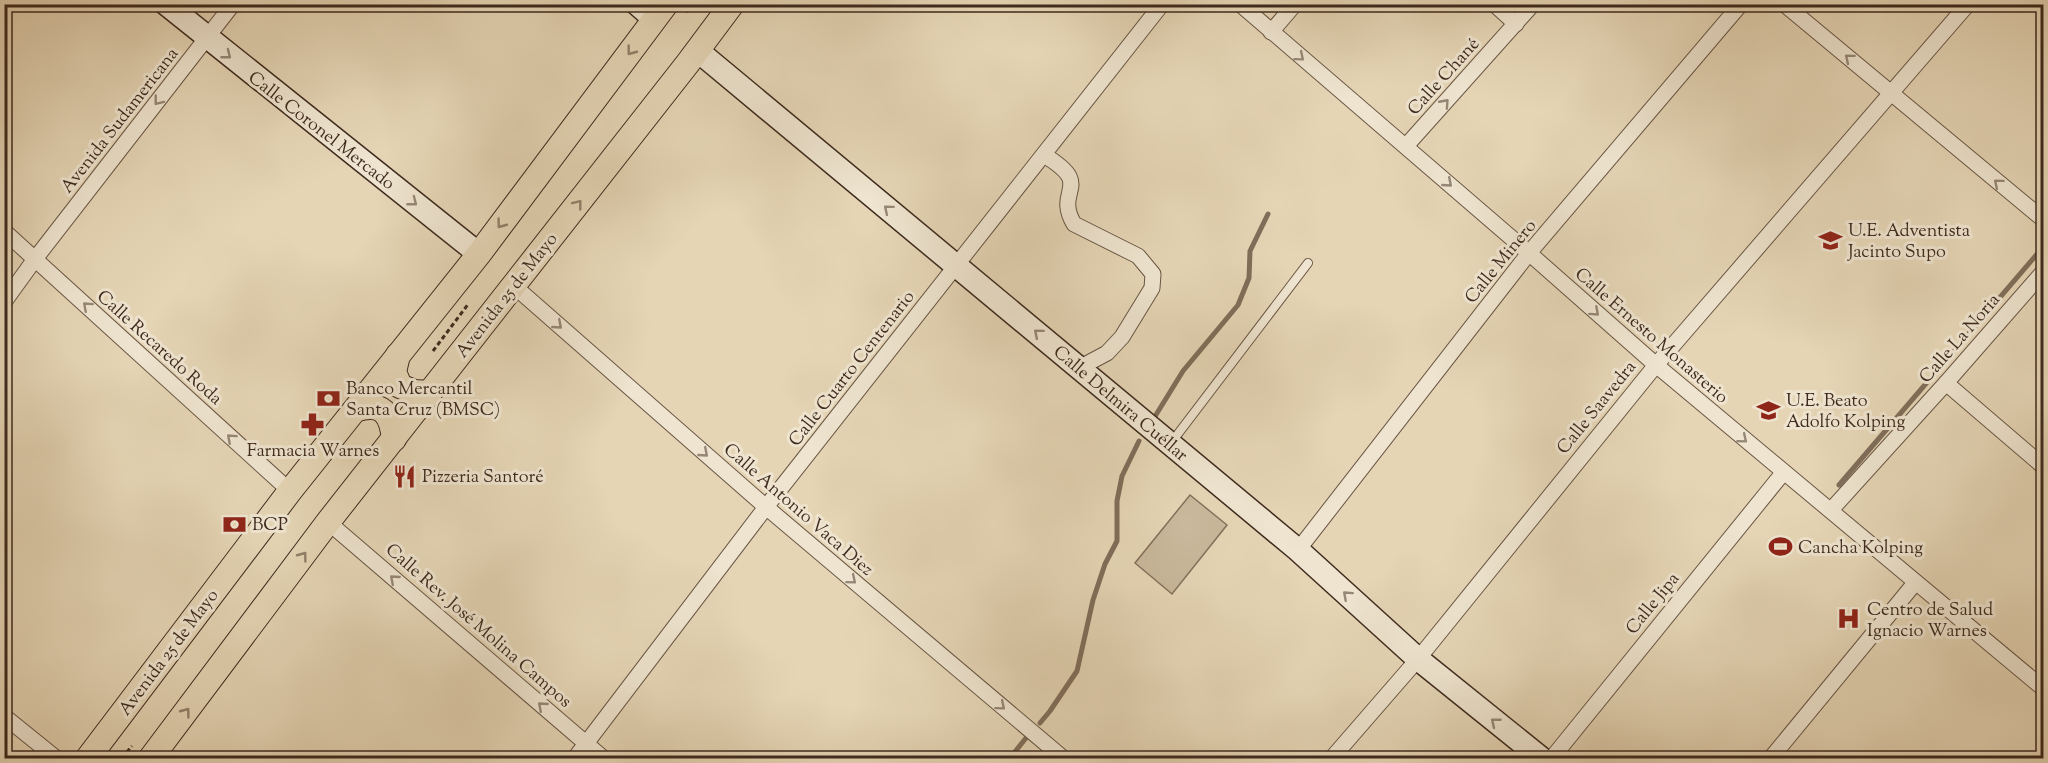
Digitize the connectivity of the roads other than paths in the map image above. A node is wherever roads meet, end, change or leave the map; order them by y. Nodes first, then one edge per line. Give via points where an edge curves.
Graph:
1 (166, 4) edge
2 (233, 4) edge
3 (732, 4) edge
4 (1162, 4) edge
5 (1240, 4) edge
6 (1295, 4) edge
7 (1494, 4) edge
8 (1533, 4) edge
9 (1741, 4) edge
10 (1784, 4) edge
11 (1968, 4) edge
12 (652, 9) edge
13 (1516, 24) junction
14 (1271, 32) junction
15 (206, 39) junction
16 (698, 51) junction
17 (1890, 93) junction
18 (1406, 146) junction
19 (1044, 155) junction
20 (2043, 220) edge
21 (4, 231) edge
22 (1529, 253) junction
23 (479, 254) junction
24 (35, 259) junction
25 (1308, 264) dead end
26 (957, 266) junction
27 (2043, 271) edge
28 (514, 286) junction
29 (4, 302) edge
30 (398, 355) junction
31 (1656, 365) junction
32 (1079, 368) junction
33 (1946, 383) junction
34 (430, 393) junction
35 (355, 410) junction
36 (394, 439) junction
37 (1170, 444) junction
38 (2043, 467) edge
39 (1783, 473) junction
40 (290, 491) junction
41 (766, 507) junction
42 (1831, 510) junction
43 (328, 522) junction
44 (1298, 550) junction
45 (1915, 583) junction
46 (1418, 659) junction
47 (2043, 689) edge
48 (4, 716) edge
49 (587, 744) junction
50 (56, 759) edge
51 (88, 759) edge
52 (151, 759) edge
53 (575, 759) edge
54 (603, 759) edge
55 (1063, 759) edge
56 (1332, 759) edge
57 (1541, 759) edge
58 (1552, 759) edge
59 (1771, 759) edge

1 - 15 main road, Calle Coronel Mercado
2 - 15 street, Avenida Sudamericana
3 - 16 main road, Avenida 25 de Mayo
4 - 19 street, Calle Cuarto Centenario
5 - 14 street, Calle Ernesto Monasterio
6 - 14 street
7 - 13 street
8 - 13 street, Calle Chané
9 - 22 street, Calle Minero
17 -> 10 street
11 - 17 street, Calle Saavedra
12 -> 23 main road, Avenida 25 de Mayo
18 -> 13 street, Calle Chané
14 -> 18 street, Calle Ernesto Monasterio
15 -> 23 main road, Calle Coronel Mercado
15 -> 24 street, Avenida Sudamericana
26 -> 16 main road, Calle Delmira Cuéllar
28 -> 16 main road, Avenida 25 de Mayo
20 -> 17 street
17 - 31 street, Calle Saavedra
18 -> 22 street, Calle Ernesto Monasterio
19 - 26 street, Calle Cuarto Centenario
19 - 32 street via 1063,166 1070,176 1068,214 1074,224 1138,256 1153,274 1152,288 1122,337 1107,353
21 - 24 street, Calle Recaredo Roda
22 -> 31 street, Calle Ernesto Monasterio
22 - 44 street, Calle Minero
23 - 30 main road, Avenida 25 de Mayo
24 - 29 street, Avenida Sudamericana
40 -> 24 street, Calle Recaredo Roda
25 - 37 lane
32 -> 26 main road, Calle Delmira Cuéllar
26 - 41 street, Calle Cuarto Centenario
27 - 33 street, Calle La Noria
28 - 34 main road, Avenida 25 de Mayo
28 -> 41 street, Calle Antonio Vaca Diez
30 - 34 main road via 394,372 400,386
30 - 35 main road, Avenida 25 de Mayo
31 -> 39 street, Calle Ernesto Monasterio
31 - 46 street, Calle Saavedra
32 - 37 main road, Calle Delmira Cuéllar
33 - 38 street
33 - 42 street, Calle La Noria
34 - 36 main road, Avenida 25 de Mayo
35 - 36 main road via 378,406 388,415
35 - 40 main road, Avenida 25 de Mayo
36 - 43 main road, Avenida 25 de Mayo
37 - 44 main road, Calle Delmira Cuéllar
39 - 42 street, Calle Ernesto Monasterio
39 - 58 street, Calle Jipa
40 - 51 main road, Avenida 25 de Mayo
41 - 49 street, Calle Cuarto Centenario
41 -> 55 street, Calle Antonio Vaca Diez
42 - 45 street, Calle Ernesto Monasterio
49 -> 43 street, Calle Rev. José Molina Campos
52 -> 43 main road, Avenida 25 de Mayo
46 -> 44 main road, Calle Delmira Cuéllar
45 - 47 street, Calle Ernesto Monasterio
45 - 59 street
46 - 56 street, Calle Saavedra
57 -> 46 main road, Calle Delmira Cuéllar
48 - 50 street
49 - 53 street, Calle Cuarto Centenario
49 - 54 street, Calle Rev. José Molina Campos

